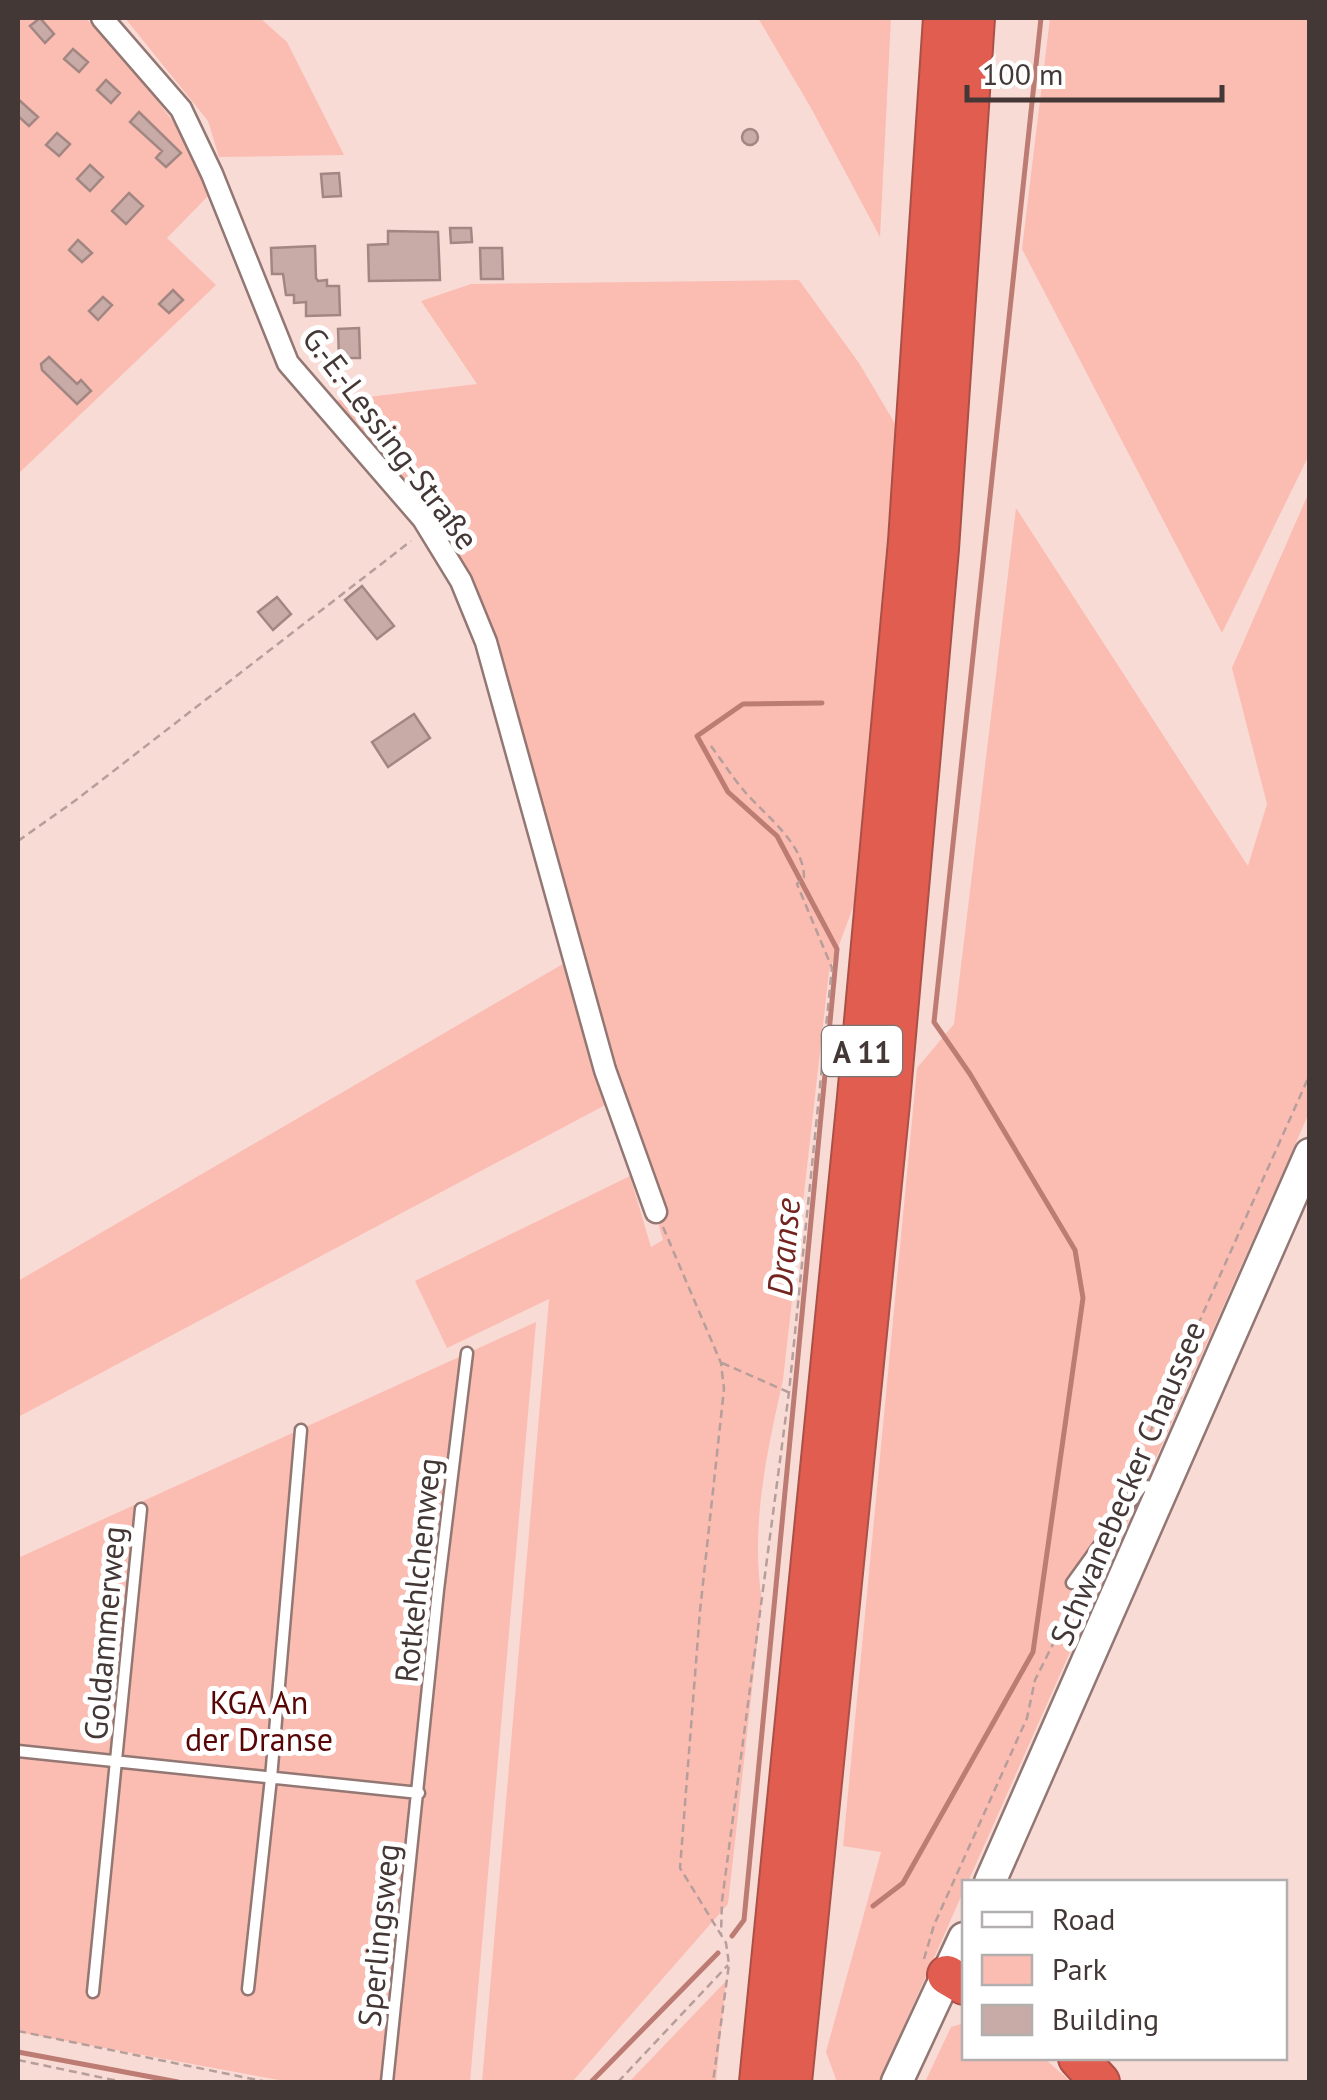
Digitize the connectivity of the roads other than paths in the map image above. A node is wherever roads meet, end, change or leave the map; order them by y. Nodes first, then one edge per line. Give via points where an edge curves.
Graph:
1 (102, 18) edge
2 (943, 18) edge
3 (975, 18) edge
4 (1310, 1154) edge
5 (656, 1212) road end
6 (467, 1353) dead end
7 (302, 1430) dead end
8 (1165, 1488) junction
9 (141, 1510) dead end
10 (1072, 1583) dead end
11 (18, 1751) edge
12 (117, 1761) junction
13 (271, 1778) junction
14 (419, 1792) junction
15 (991, 1880) edge
16 (962, 1948) edge
17 (956, 1980) edge
18 (248, 1988) dead end
19 (93, 1992) dead end
20 (1080, 2060) edge
21 (387, 2082) edge
22 (759, 2082) edge
23 (795, 2082) edge
24 (897, 2082) edge
25 (1100, 2082) edge

1 - 5 street, G.-E.-Lessing-Straße via 182,108 288,363 428,528 461,581 486,642 605,1070
2 - 22 highway, A 11 via 908,541
3 - 23 highway, A 11 via 896,1044
4 - 8 main road, Schwanebecker Chaussee
6 - 14 lane, Rotkehlchenweg
7 - 13 lane
8 - 10 lane via 1142,1486
8 - 15 main road, Schwanebecker Chaussee
9 - 12 lane, Goldammerweg
11 - 12 lane
12 - 13 lane
12 - 19 lane, Goldammerweg
13 - 14 lane
13 - 18 lane
14 - 21 lane, Sperlingsweg
16 - 17 main road
17 - 24 main road
20 - 25 highway

